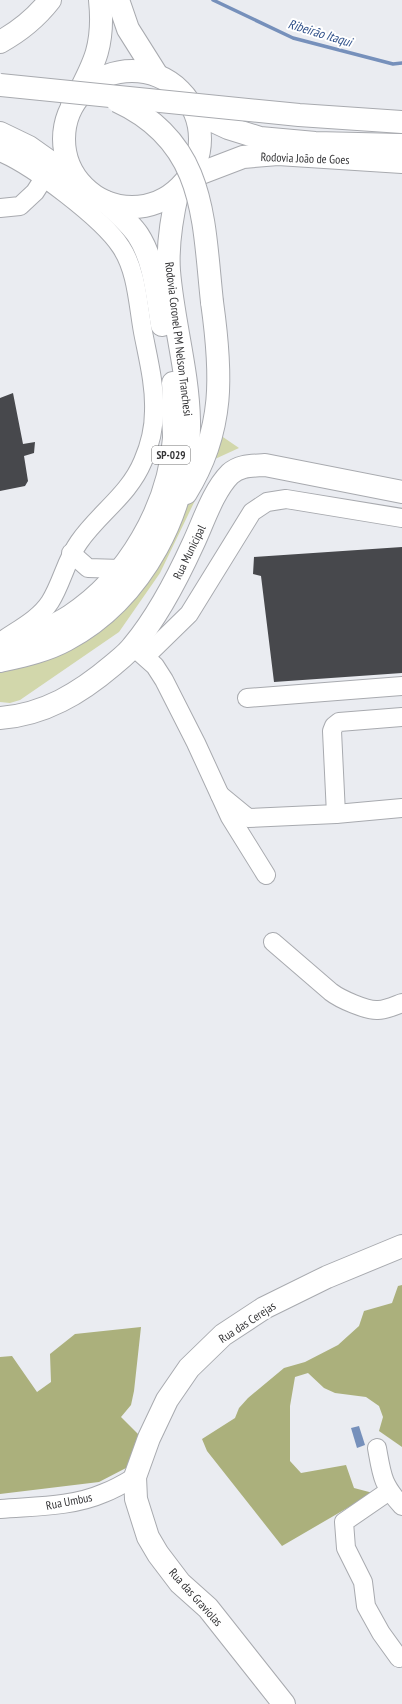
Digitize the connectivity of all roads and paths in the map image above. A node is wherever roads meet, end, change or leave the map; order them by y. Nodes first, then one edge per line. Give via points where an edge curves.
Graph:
1 (39, 0) edge
2 (50, 0) edge
3 (100, 0) edge
4 (118, 0) edge
5 (26, 26) junction
6 (0, 42) edge
7 (157, 75) junction
8 (0, 86) edge
9 (111, 98) junction
10 (72, 106) junction
11 (196, 113) junction
12 (402, 122) edge
13 (0, 133) edge
14 (402, 145) edge
15 (0, 152) edge
16 (402, 162) edge
17 (44, 178) junction
18 (183, 184) junction
19 (81, 185) junction
20 (106, 202) junction
21 (0, 208) edge
22 (402, 492) edge
23 (172, 515) junction
24 (402, 518) edge
25 (71, 553) junction
26 (121, 569) junction
27 (0, 642) edge
28 (0, 646) edge
29 (140, 652) junction
30 (0, 661) edge
31 (402, 686) edge
32 (247, 698) dead end
33 (402, 717) edge
34 (0, 718) edge
35 (220, 795) junction
36 (402, 808) edge
37 (336, 814) junction
38 (266, 875) dead end
39 (273, 942) dead end
40 (402, 1003) edge
41 (402, 1246) edge
42 (377, 1448) dead end
43 (135, 1478) junction
44 (389, 1491) junction
45 (402, 1506) edge
46 (0, 1509) edge
47 (399, 1658) dead end
48 (284, 1704) edge

1 - 5 main road
2 - 5 main road
3 - 10 main road via 99,51
4 - 7 main road via 128,29
5 - 6 main road
7 - 10 main road via 138,71 112,74 84,90
7 - 11 main road via 178,88
8 - 9 main road, bridge
9 - 12 main road, bridge
9 - 23 main road, bridge via 127,105 155,124 173,142 186,163 201,205 218,348 216,418 201,466
10 - 19 main road via 64,126 64,147 70,167
11 - 14 main road, Rodovia João de Goes via 228,128 260,138
11 - 18 main road via 200,143 196,162
13 - 19 main road via 28,147
15 - 17 street via 16,159
16 - 18 main road, Rodovia João de Goes via 260,155 230,160
17 - 21 street via 35,192 20,206
17 - 25 street via 96,220 122,249 133,275 154,396 153,427 143,462 132,483 85,533
18 - 20 main road via 159,202 123,206
18 - 23 main road, Rodovia Coronel PM Nelson Tranchesi / SP-029 via 168,248 169,271 187,387 189,421 186,464
19 - 20 main road via 92,195
20 - 26 main road, Rodovia Coronel PM Nelson Tranchesi / SP-029 via 137,234 147,252 153,272 173,385 174,438 162,497 144,535
22 - 29 main road, Rua Municipal via 265,465 235,470 210,506
23 - 30 main road, Rodovia Coronel PM Nelson Tranchesi / SP-029 via 154,554 117,602 66,640 34,653
24 - 29 street via 286,499 267,502 252,512 189,614
25 - 26 street via 88,568
25 - 27 street via 50,602 26,625
26 - 28 main road, Rodovia Coronel PM Nelson Tranchesi / SP-029 via 97,596 70,616 32,636
29 - 34 main road, Rua Municipal via 67,699 27,714
29 - 35 street via 164,680
31 - 32 street
33 - 37 street via 339,722 334,726 332,731
35 - 37 street via 248,818
35 - 38 street via 230,817
36 - 37 street
39 - 40 street via 341,999 373,1010
41 - 43 main road, Rua das Cerejas via 327,1277 271,1305 223,1335 189,1368 167,1400 148,1438
42 - 44 street via 383,1480
43 - 46 street, Rua Umbus via 104,1493 80,1500 54,1505
43 - 48 main road, Rua das Graviolas via 136,1499 148,1537 158,1554 180,1582 208,1608
44 - 45 street
44 - 47 street via 344,1522 346,1548 363,1582 366,1606

